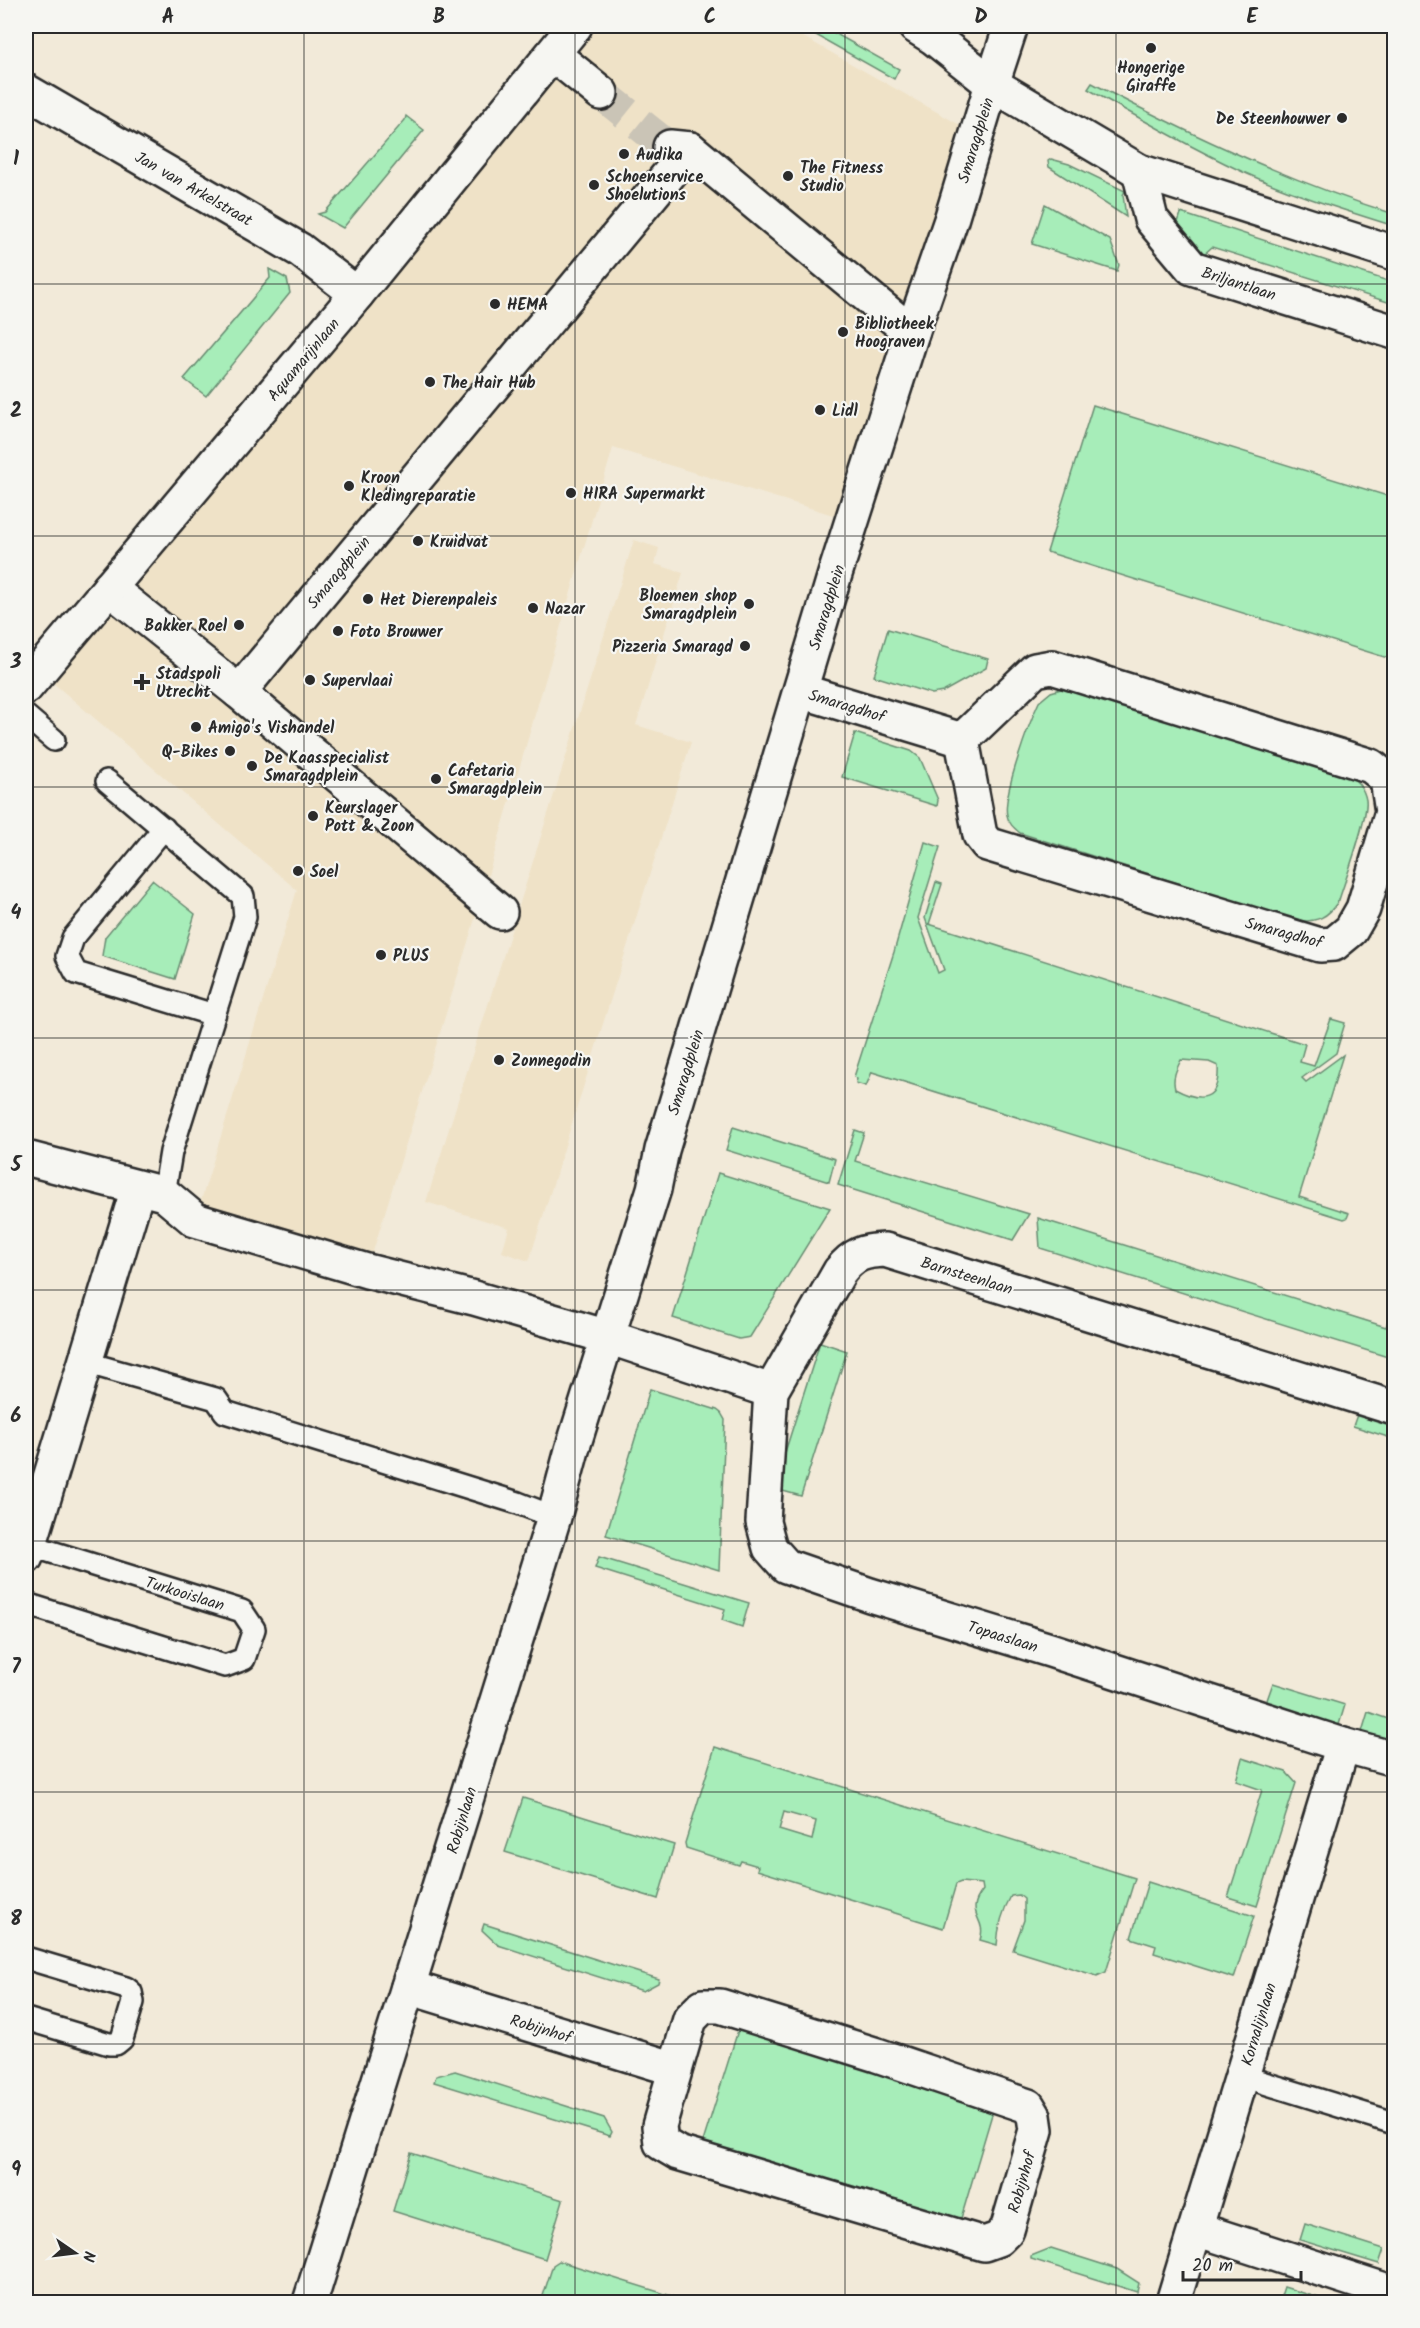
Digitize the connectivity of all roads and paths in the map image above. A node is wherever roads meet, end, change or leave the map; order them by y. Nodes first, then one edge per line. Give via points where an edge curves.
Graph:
1 (575, 26) edge
2 (915, 26) edge
3 (1011, 26) edge
4 (553, 54) junction
5 (992, 84) junction
6 (26, 91) edge
7 (601, 93) tunnel mouth
8 (1139, 171) junction
9 (1395, 254) edge
10 (357, 294) junction
11 (912, 333) junction
12 (1395, 333) edge
13 (109, 588) junction
14 (26, 687) edge
15 (801, 691) junction
16 (239, 692) junction
17 (26, 717) edge
18 (54, 740) dead end
19 (962, 740) junction
20 (107, 781) dead end
21 (164, 828) junction
22 (500, 912) dead end
23 (214, 1015) junction
24 (26, 1158) edge
25 (151, 1191) junction
26 (608, 1337) junction
27 (84, 1362) junction
28 (771, 1391) junction
29 (1395, 1408) edge
30 (554, 1517) junction
31 (27, 1551) edge
32 (26, 1604) edge
33 (1343, 1745) junction
34 (1395, 1759) edge
35 (26, 1958) edge
36 (408, 1987) junction
37 (26, 2019) edge
38 (675, 2070) junction
39 (1242, 2076) junction
40 (1395, 2124) edge
41 (1196, 2229) junction
42 (1395, 2293) edge
43 (310, 2302) edge
44 (1173, 2302) edge

1 - 4 street, Aquamarijnlaan
2 - 5 street
3 - 5 street, Smaragdplein
4 - 7 street
4 - 10 street, Aquamarijnlaan
5 - 8 street
5 - 11 street, Smaragdplein
6 - 10 street, Jan van Arkelstraat via 300,250
8 - 9 street
8 - 12 street, Briljantlaan via 1151,219 1192,268
10 - 13 street, Aquamarijnlaan
11 - 15 street, Smaragdplein
11 - 16 street, Smaragdplein via 679,148
13 - 14 street, Aquamarijnlaan
13 - 16 street
15 - 19 street, Smaragdhof
15 - 26 street, Smaragdplein
16 - 22 street
17 - 18 lane
19 - 19 street, Smaragdhof via 980,835 987,844 1320,945 1334,944 1351,930 1364,909 1392,812 1387,779 1371,766 1052,667 1035,670
20 - 21 lane
21 - 23 lane via 243,896 245,917
21 - 23 lane via 73,938 68,956 76,973
23 - 25 lane via 171,1152
24 - 25 street
25 - 26 street via 195,1220
25 - 27 street, Turkooislaan
26 - 28 street
26 - 30 street, Robijnlaan
27 - 30 lane via 216,1399 225,1412
27 - 31 street, Turkooislaan
28 - 29 street, Barnsteenlaan via 840,1271 851,1258 885,1250
28 - 33 street, Topaaslaan via 763,1522 770,1548 786,1566
30 - 36 street, Robijnlaan
31 - 32 lane, Turkooislaan via 242,1611 254,1629 244,1659 225,1666
33 - 34 street, Topaaslaan
33 - 39 street, Kornalijnlaan
35 - 37 lane via 126,1988 133,2002 122,2038 116,2044
36 - 38 street, Robijnhof
36 - 43 street, Robijnlaan
38 - 38 street, Robijnhof via 658,2126 661,2143 678,2152 984,2244 998,2239 1007,2230 1036,2130 1028,2106 720,2006 703,2006 690,2019
39 - 40 lane
39 - 41 street, Kornalijnlaan
41 - 42 street
41 - 44 street, Kornalijnlaan

